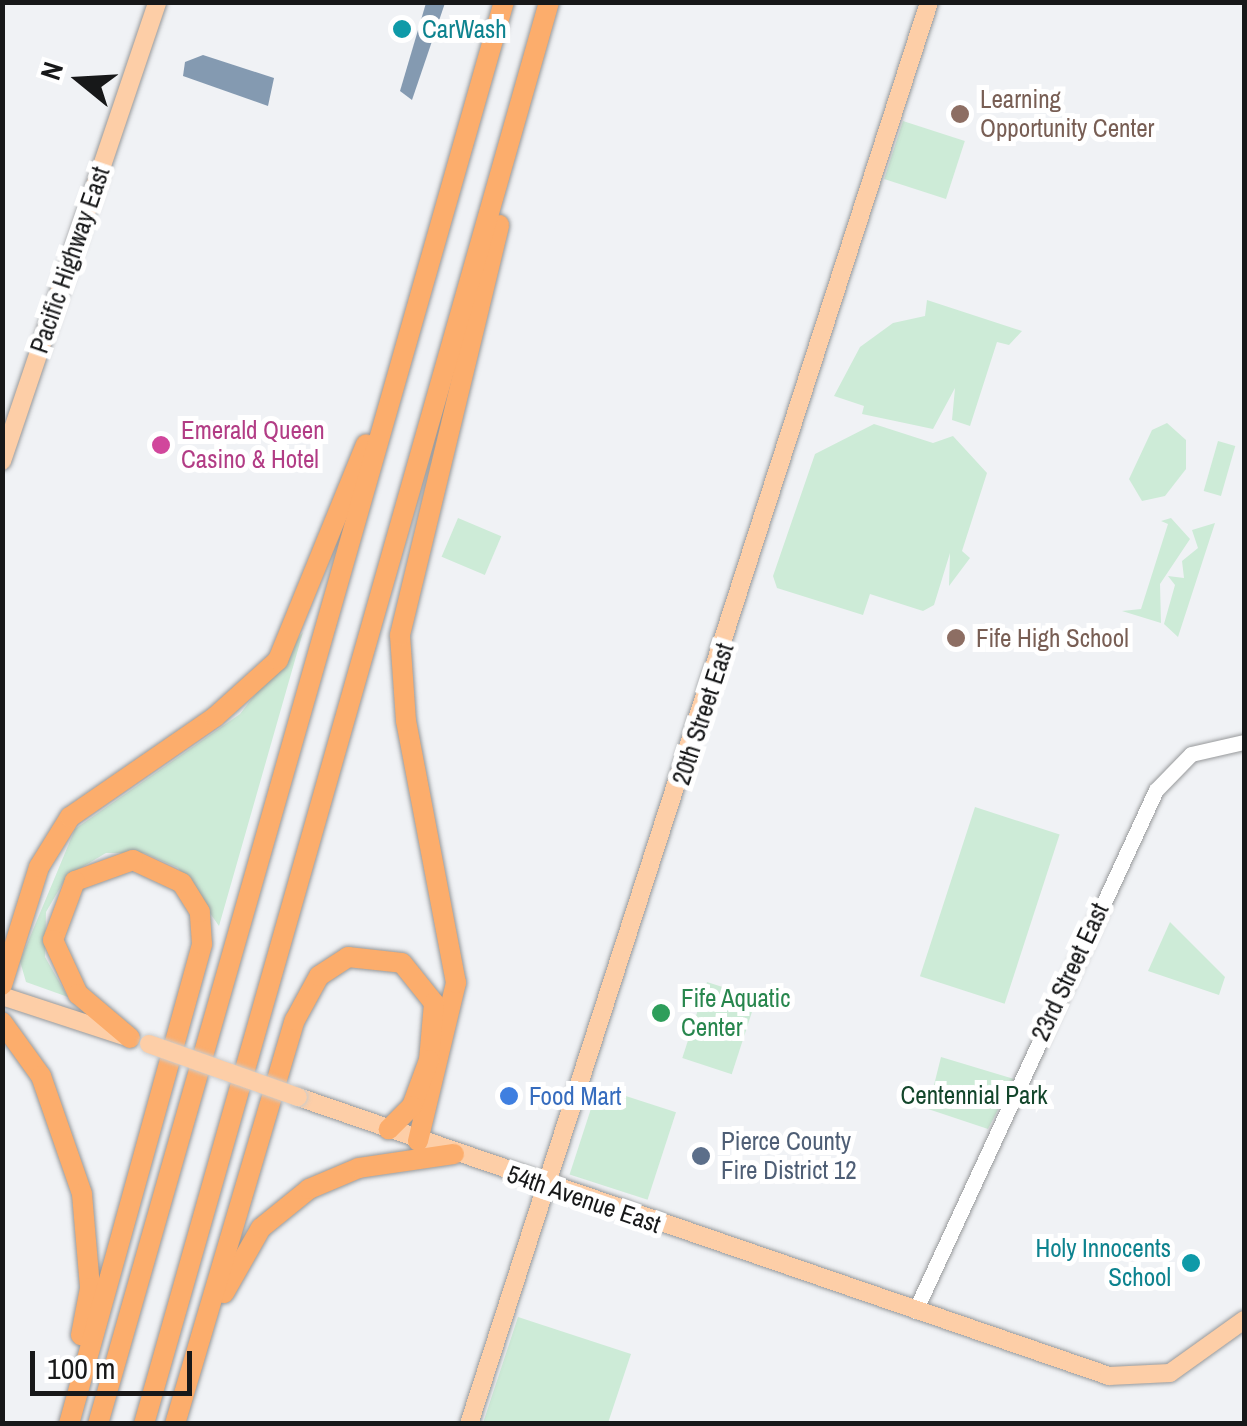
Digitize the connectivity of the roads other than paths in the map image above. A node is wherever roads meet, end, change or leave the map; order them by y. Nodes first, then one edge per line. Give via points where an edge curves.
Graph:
1 (157, 2) edge
2 (504, 2) edge
3 (549, 2) edge
4 (929, 2) edge
5 (510, 139) junction
6 (434, 252) junction
7 (2, 461) edge
8 (1244, 742) edge
9 (2, 985) edge
10 (2, 996) edge
11 (2, 1022) edge
12 (139, 1041) junction
13 (389, 1129) junction
14 (418, 1140) junction
15 (454, 1154) junction
16 (545, 1187) junction
17 (915, 1311) junction
18 (1244, 1320) edge
19 (191, 1368) junction
20 (56, 1424) edge
21 (69, 1424) edge
22 (98, 1424) edge
23 (144, 1424) edge
24 (175, 1424) edge
25 (469, 1424) edge

1 - 7 main road, Pacific Highway East
2 - 6 highway
3 - 5 highway
4 - 16 main road, 20th Street East
5 - 14 highway via 498,226 400,635 406,721 456,983
5 - 23 highway
6 - 9 highway via 278,660 243,696 70,818 39,867
6 - 22 highway
8 - 17 street, 23rd Street East via 1191,754 1147,807
10 - 12 main road, 54th Avenue East
11 - 20 highway via 41,1076 88,1224 90,1288
12 - 13 main road, 54th Avenue East, bridge
12 - 21 highway via 78,994 53,940 76,881 132,860 182,882 200,912 202,944
13 - 14 main road, 54th Avenue East
13 - 19 highway via 412,1106 430,1060 434,1003 402,963 348,957 319,976 294,1020
14 - 15 main road, 54th Avenue East
15 - 16 main road, 54th Avenue East
15 - 19 highway via 359,1168 283,1206 244,1252
16 - 17 main road, 54th Avenue East
16 - 25 main road, 20th Street East
17 - 18 main road, 54th Avenue East via 1109,1376 1170,1374
19 - 24 highway

